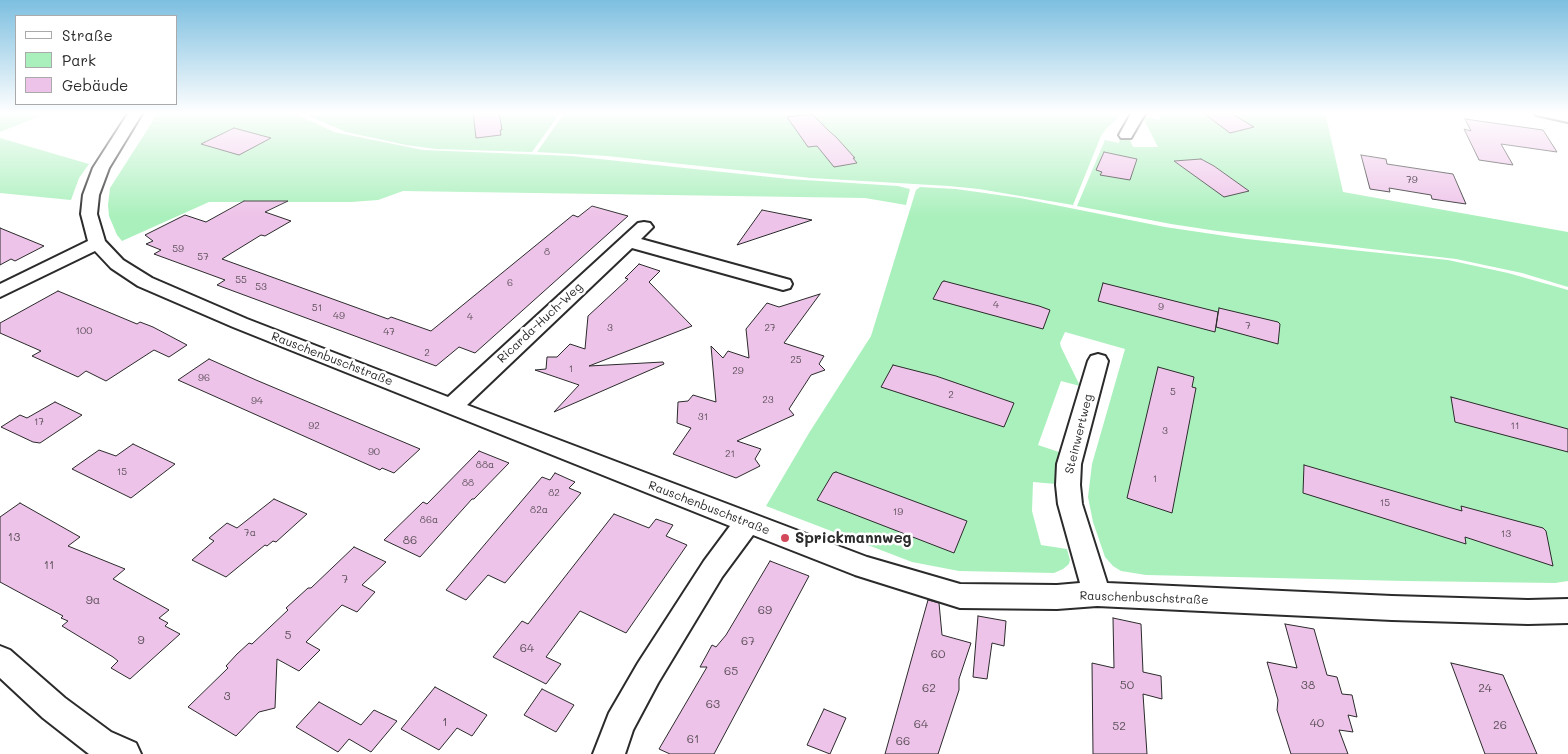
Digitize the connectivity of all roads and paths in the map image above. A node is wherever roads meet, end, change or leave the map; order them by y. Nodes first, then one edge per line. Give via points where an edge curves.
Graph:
1 (114, 147) edge
2 (644, 227) dead end
3 (628, 241) junction
4 (97, 243) junction
5 (783, 284) dead end
6 (0, 291) edge
7 (1098, 361) dead end
8 (452, 406) junction
9 (747, 523) junction
10 (1097, 594) junction
11 (1568, 611) edge
12 (0, 659) edge
13 (125, 754) edge
14 (609, 754) edge

1 - 4 street, Rauschenbuschstraße via 101,168 91,195 89,214
2 - 3 street, Ricarda-Huch-Weg
3 - 5 street
3 - 8 street, Ricarda-Huch-Weg
4 - 6 street
4 - 8 street, Rauschenbuschstraße via 117,264 156,288
7 - 10 street, Steinwertweg via 1069,464 1068,485 1070,504
8 - 9 street, Rauschenbuschstraße
9 - 10 street, Rauschenbuschstraße via 864,567 960,596
9 - 14 street via 713,569 648,673 620,724
10 - 11 street, Rauschenbuschstraße via 1392,608
12 - 13 street via 54,708 100,743

